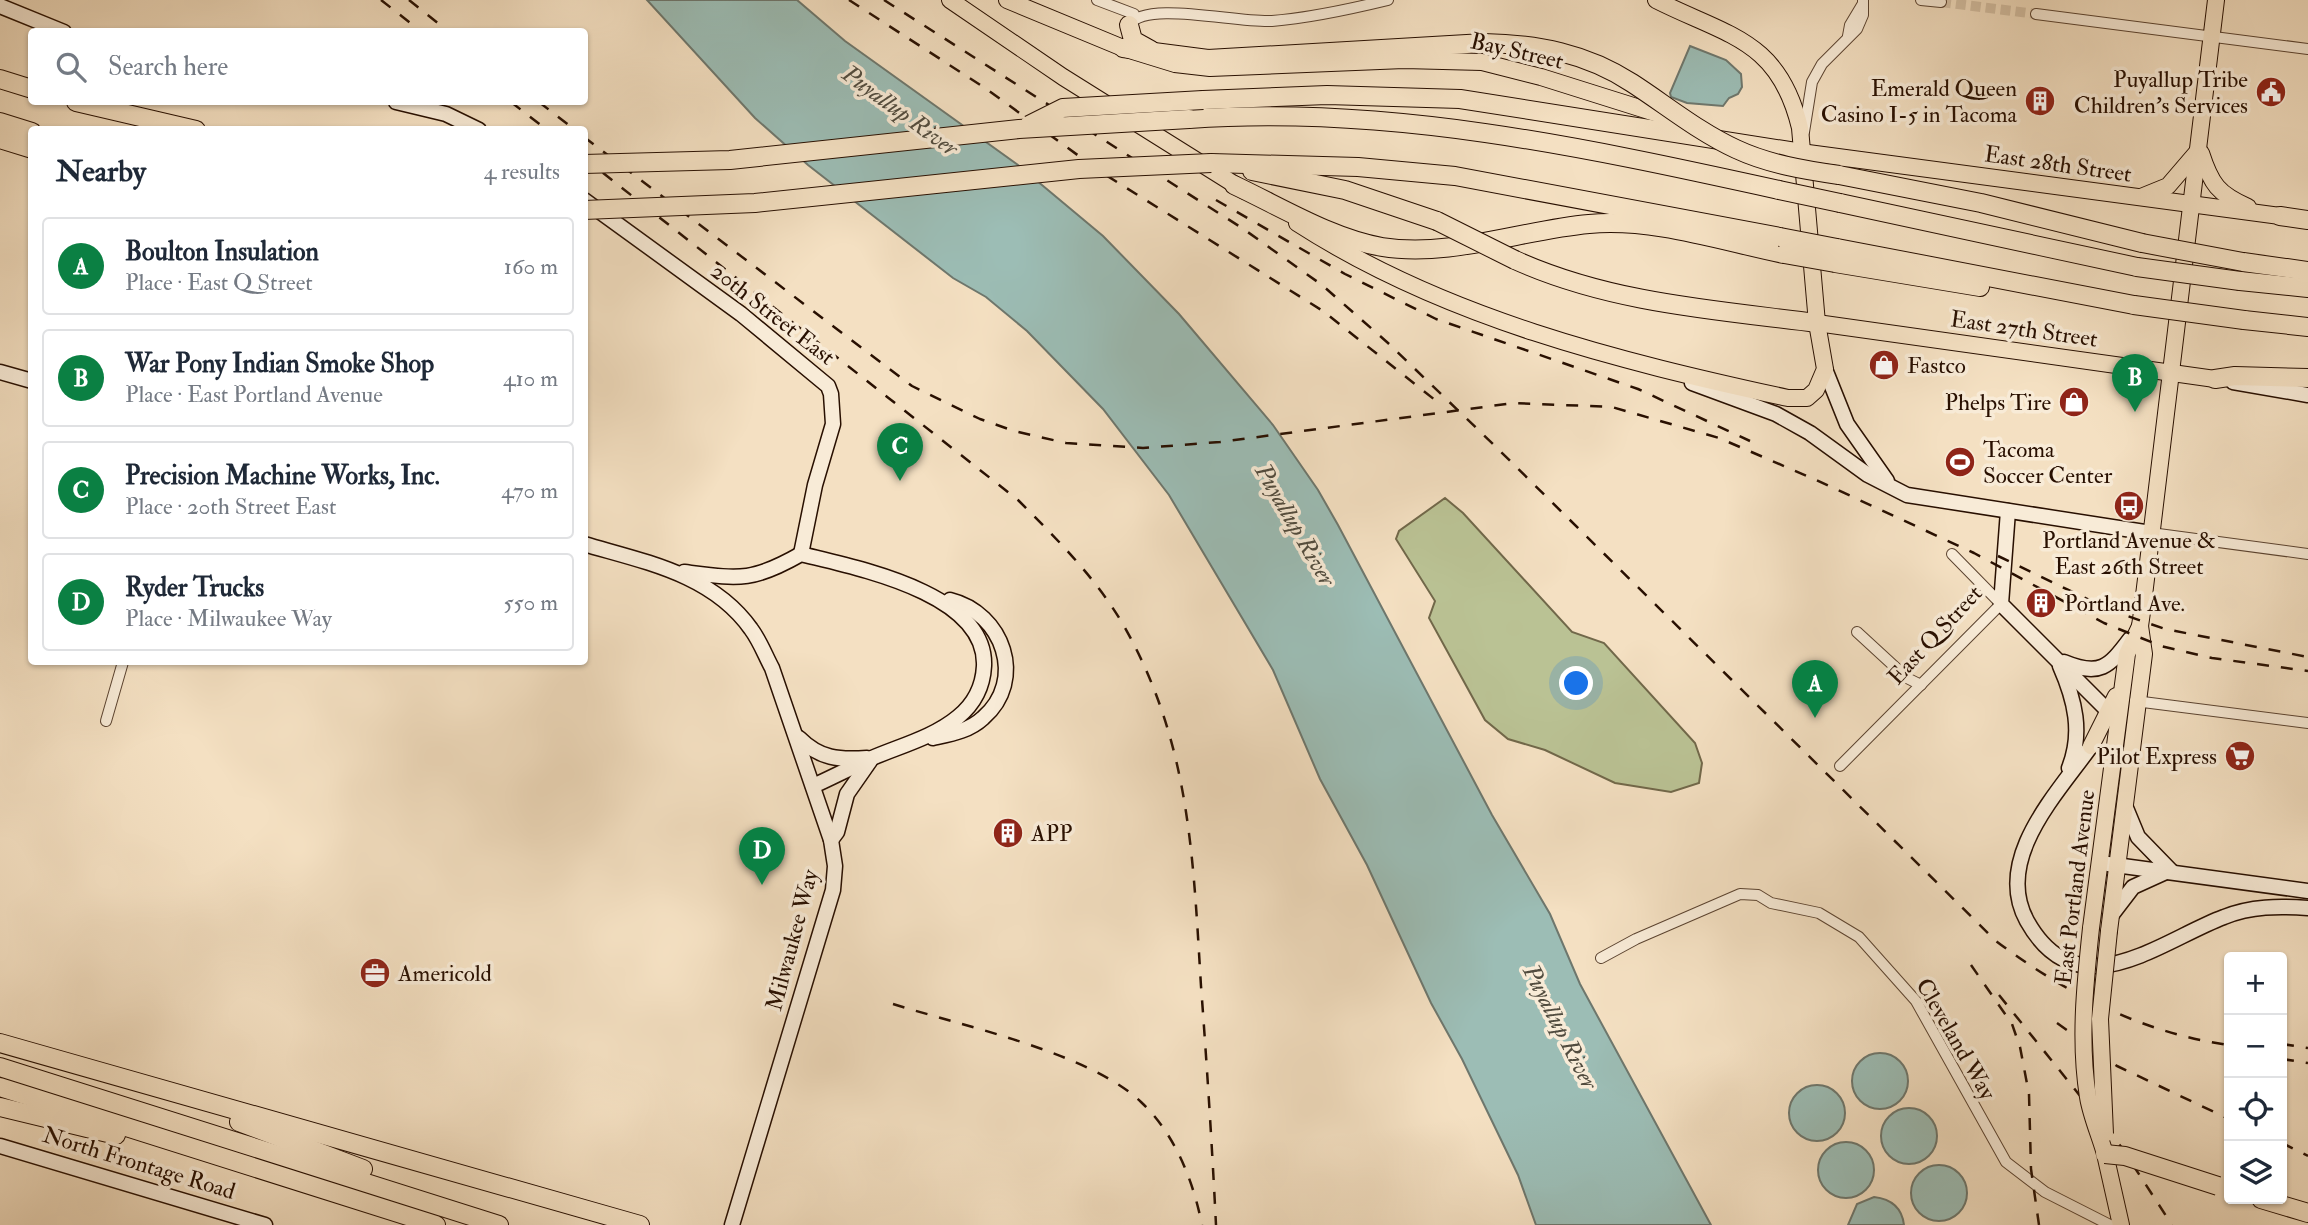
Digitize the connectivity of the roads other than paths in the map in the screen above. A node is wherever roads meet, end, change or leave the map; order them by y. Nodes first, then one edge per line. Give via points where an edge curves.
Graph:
1 (950, 0) edge
2 (1007, 0) edge
3 (1097, 0) edge
4 (1388, 0) edge
5 (1921, 0) edge
6 (2216, 0) edge
7 (1664, 1) edge
8 (1172, 2) edge
9 (1863, 2) edge
10 (1941, 2) dead end
11 (1151, 3) dead end
12 (0, 6) edge
13 (2036, 14) tunnel mouth
14 (1131, 20) junction
15 (54, 28) edge
16 (2211, 36) junction
17 (1100, 39) junction
18 (1123, 48) junction
19 (2308, 49) edge
20 (1160, 54) junction
21 (0, 79) edge
22 (28, 88) edge
23 (89, 105) edge
24 (408, 105) edge
25 (0, 122) edge
26 (178, 126) edge
27 (471, 126) edge
28 (1019, 129) junction
29 (28, 131) edge
30 (0, 139) edge
31 (28, 148) edge
32 (2200, 149) junction
33 (1802, 153) junction
34 (1210, 163) junction
35 (588, 164) edge
36 (1234, 185) junction
37 (2138, 198) junction
38 (588, 203) edge
39 (2191, 205) junction
40 (588, 210) edge
41 (2272, 214) junction
42 (2308, 219) edge
43 (1782, 246) junction
44 (2308, 271) edge
45 (2308, 288) edge
46 (1817, 323) junction
47 (2308, 327) edge
48 (1868, 330) junction
49 (1616, 358) junction
50 (1824, 362) junction
51 (0, 372) edge
52 (2170, 373) junction
53 (2308, 378) edge
54 (2215, 379) junction
55 (28, 380) edge
56 (2308, 395) edge
57 (1895, 490) junction
58 (2008, 511) junction
59 (2151, 533) junction
60 (588, 545) edge
61 (801, 554) junction
62 (1952, 554) dead end
63 (2308, 554) edge
64 (669, 569) junction
65 (938, 598) junction
66 (2001, 604) junction
67 (2140, 626) junction
68 (1857, 632) dead end
69 (2056, 659) junction
70 (122, 665) edge
71 (2124, 677) junction
72 (1922, 685) junction
73 (2138, 701) junction
74 (2114, 717) junction
75 (106, 722) dead end
76 (2308, 723) edge
77 (796, 735) junction
78 (904, 746) junction
79 (2091, 746) joint
80 (872, 758) junction
81 (1840, 766) dead end
82 (813, 786) junction
83 (2055, 796) junction
84 (2125, 806) junction
85 (831, 840) junction
86 (2100, 863) junction
87 (2117, 864) junction
88 (2171, 870) junction
89 (2308, 891) edge
90 (2308, 908) edge
91 (2109, 924) junction
92 (1601, 958) dead end
93 (0, 1043) edge
94 (33, 1053) junction
95 (0, 1067) edge
96 (0, 1087) edge
97 (0, 1107) edge
98 (0, 1146) edge
99 (2105, 1154) junction
100 (2224, 1187) edge
101 (344, 1196) junction
102 (2278, 1204) edge
103 (2308, 1213) edge
104 (265, 1225) edge
105 (436, 1225) edge
106 (499, 1225) edge
107 (510, 1225) edge
108 (640, 1225) edge
109 (732, 1225) edge
110 (2110, 1225) edge
111 (2121, 1225) edge

1 - 36 main road
2 - 17 main road, Bay Street
3 - 14 street
4 - 8 street via 1262,21
5 - 10 street
6 - 16 main road, East Portland Avenue
7 - 33 main road via 1744,40 1772,64 1793,100
9 - 33 street via 1848,36 1812,82
11 - 14 street
12 - 15 street
13 - 16 street
14 - 17 main road via 1118,36
14 - 20 highway via 1136,43
16 - 19 street
16 - 32 main road, East Portland Avenue
17 - 18 main road, Bay Street
18 - 20 highway
18 - 33 main road, Bay Street via 1150,58 1210,68 1404,60 1482,62
20 - 44 highway, bridge via 1229,58 1484,43 1542,47 1588,60 1630,81 1736,149 1781,165 1982,203 2142,243
21 - 22 highway
23 - 26 highway
24 - 27 street
25 - 29 highway
28 - 33 highway, bridge via 1063,108 1353,95 1460,99
28 - 35 highway, bridge via 730,160
28 - 45 highway, bridge via 1287,114 1456,127 1597,150 2137,267
30 - 31 highway
32 - 37 main road via 2168,186
32 - 39 main road, East Portland Avenue
32 - 41 main road via 2207,173 2220,192 2231,201
33 - 37 main road, East 28th Street
33 - 46 main road
34 - 40 highway, bridge via 1079,169 755,203
34 - 43 highway via 1455,176 1527,187
34 - 46 highway, bridge via 1369,197 1437,221 1515,260 1582,285 1641,299
36 - 43 highway via 1334,231 1379,246 1438,247 1606,224
36 - 49 main road via 1343,252 1402,282
37 - 39 main road, East 28th Street
38 - 61 street, 20th Street East via 741,314 828,386 833,424
39 - 41 main road, East 28th Street
39 - 52 main road, East Portland Avenue
41 - 42 highway
43 - 47 highway, bridge via 1955,284
46 - 48 main road, East 27th Street
46 - 50 main road
48 - 50 main road via 1841,336
48 - 52 main road, East 27th Street
49 - 50 main road via 1803,399 1816,390
49 - 57 street via 1776,414
50 - 57 street via 1847,424
51 - 55 street
52 - 54 main road, East 27th Street
52 - 59 main road, East Portland Avenue
53 - 54 highway
54 - 56 street, East 27th Street
57 - 58 street via 1921,500
58 - 59 street
58 - 66 street, East Q Street
59 - 63 street
59 - 67 main road, East Portland Avenue
60 - 64 street
61 - 64 street via 751,577
61 - 65 street
62 - 66 street
64 - 77 street, Milwaukee Way via 705,586 752,629 772,668
65 - 78 street via 960,612 978,635 984,663 982,683 961,715
65 - 78 street via 967,606 989,622 1003,645 1005,681 997,701 975,724
66 - 69 street
66 - 72 street, East Q Street
67 - 69 street via 2113,661 2101,668 2080,668
67 - 71 main road, East Portland Avenue via 2127,654
67 - 73 main road, East Portland Avenue via 2144,654
68 - 72 street via 1907,678
69 - 74 street
69 - 83 street via 2077,727 2074,756
70 - 75 street
71 - 73 street via 2126,695
71 - 74 main road, East Portland Avenue
72 - 81 street, East Q Street
73 - 76 street
73 - 84 main road, East Portland Avenue
74 - 79 main road
74 - 86 main road, East Portland Avenue
77 - 80 street via 824,756
77 - 82 street, Milwaukee Way
78 - 80 street
79 - 83 street
80 - 82 street
80 - 85 street via 851,786
82 - 85 street, Milwaukee Way
83 - 90 street via 2023,850 2016,879 2026,919 2061,956 2088,965 2114,965 2225,916 2256,908
84 - 87 main road, East Portland Avenue
84 - 88 street via 2138,837
85 - 109 street, Milwaukee Way via 833,891
86 - 87 street
86 - 99 main road, East Portland Avenue, bridge via 2084,1002 2084,1067 2088,1099
87 - 88 street
87 - 91 main road, East Portland Avenue
88 - 89 street
88 - 91 street via 2133,887
91 - 99 main road, East Portland Avenue, bridge via 2100,1019
92 - 110 street, Cleveland Way via 1740,894 1826,916 1878,954 1916,1001 2006,1162 2045,1192
93 - 94 highway
94 - 107 highway via 223,1116
94 - 108 highway
95 - 106 highway
96 - 101 highway
97 - 101 highway
98 - 104 street, North Frontage Road
99 - 100 highway, bridge
99 - 111 main road, East Portland Avenue
101 - 105 highway
102 - 103 highway

